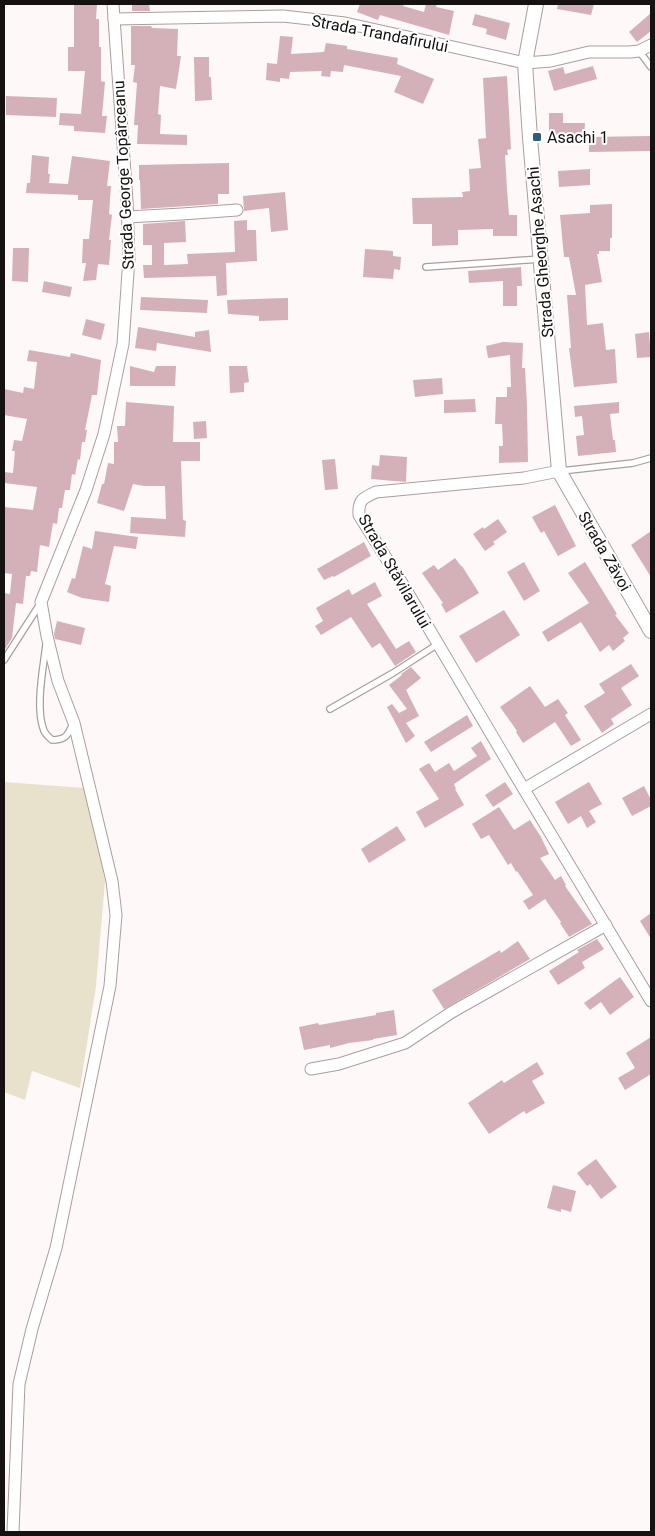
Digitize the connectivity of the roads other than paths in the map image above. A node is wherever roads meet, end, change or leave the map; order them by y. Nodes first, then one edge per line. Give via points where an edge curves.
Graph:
1 (113, 4) edge
2 (536, 4) edge
3 (262, 10) edge
4 (114, 19) junction
5 (651, 45) edge
6 (639, 51) junction
7 (525, 63) junction
8 (651, 67) edge
9 (237, 210) dead end
10 (127, 217) junction
11 (541, 259) junction
12 (426, 267) dead end
13 (651, 458) edge
14 (559, 471) junction
15 (42, 602) junction
16 (651, 630) edge
17 (47, 636) junction
18 (438, 644) junction
19 (4, 660) edge
20 (330, 709) dead end
21 (651, 714) edge
22 (74, 723) junction
23 (524, 789) junction
24 (606, 925) junction
25 (651, 1001) edge
26 (311, 1069) dead end
27 (12, 1532) edge

1 - 4 street, Strada George Topârceanu
2 - 7 street, Strada Gheorghe Asachi
3 - 4 street, Strada Trandafirului
3 - 7 street, Strada Trandafirului via 283,16 345,23
4 - 10 street, Strada George Topârceanu
5 - 6 street
6 - 7 street, Strada Trandafirului via 589,52
6 - 8 lane
7 - 11 street, Strada Gheorghe Asachi
9 - 10 street
10 - 15 street, Strada George Topârceanu via 130,258 127,303 114,390 86,490
11 - 12 lane
11 - 14 street, Strada Gheorghe Asachi
13 - 14 lane via 634,463
14 - 16 street, Strada Zăvoi
14 - 18 street, Strada Stăvilarului via 524,478 376,492 364,498 358,506 359,516
15 - 17 street
15 - 19 lane
17 - 22 street via 58,681
17 - 22 lane via 40,716 45,733 52,740 61,740 68,735
18 - 20 lane
18 - 23 street, Strada Stăvilarului
21 - 23 street
22 - 27 street via 112,881 116,915 110,986 56,1248 19,1384
23 - 24 street, Strada Stăvilarului
24 - 25 street, Strada Stăvilarului
24 - 26 street via 452,1012 405,1043 339,1064

